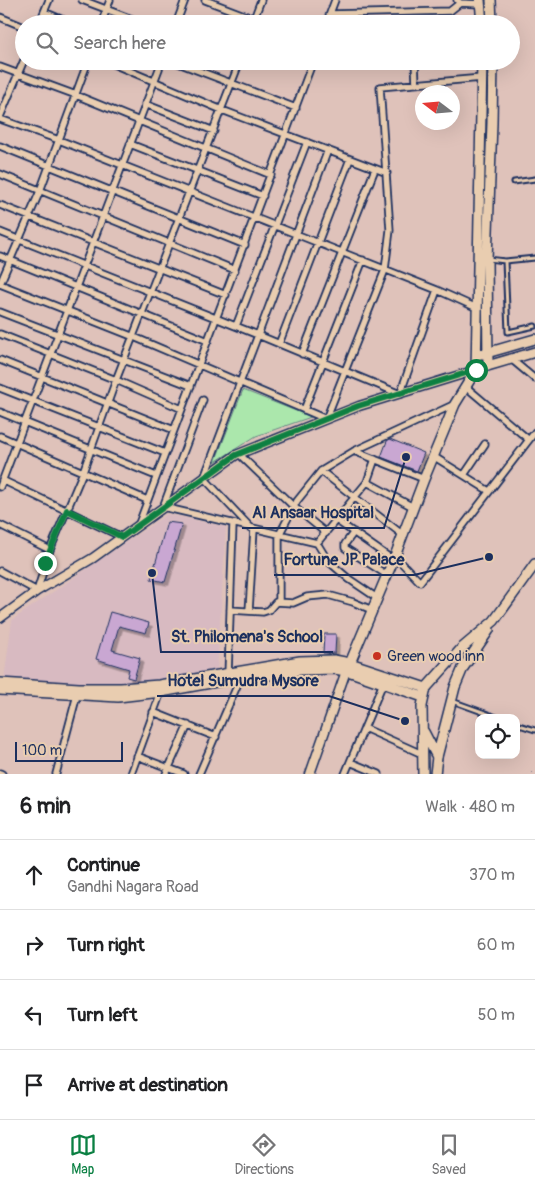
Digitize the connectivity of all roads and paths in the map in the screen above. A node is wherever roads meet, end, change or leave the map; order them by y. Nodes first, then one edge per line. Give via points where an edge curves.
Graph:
1 (49, 0) edge
2 (82, 0) edge
3 (110, 0) edge
4 (185, 0) edge
5 (206, 0) edge
6 (261, 0) edge
7 (335, 0) edge
8 (491, 0) edge
9 (458, 1) edge
10 (480, 2) edge
11 (106, 10) junction
12 (44, 12) junction
13 (330, 14) joint
14 (43, 15) edge
15 (51, 15) edge
16 (104, 15) edge
17 (120, 15) edge
18 (179, 15) edge
19 (240, 15) edge
20 (255, 15) edge
21 (481, 15) edge
22 (492, 15) edge
23 (0, 17) edge
24 (15, 23) edge
25 (0, 67) edge
26 (19, 70) edge
27 (85, 70) edge
28 (128, 70) edge
29 (158, 70) edge
30 (195, 70) edge
31 (237, 70) edge
32 (310, 70) edge
33 (415, 70) edge
34 (482, 70) edge
35 (493, 70) edge
36 (18, 73) junction
37 (482, 78) junction
38 (154, 81) junction
39 (416, 84) junction
40 (232, 85) junction
41 (76, 95) junction
42 (146, 104) junction
43 (296, 108) junction
44 (222, 110) junction
45 (0, 118) edge
46 (139, 121) junction
47 (214, 131) junction
48 (286, 134) junction
49 (59, 140) junction
50 (307, 142) junction
51 (130, 144) junction
52 (0, 146) edge
53 (207, 148) junction
54 (328, 150) junction
55 (350, 159) junction
56 (122, 165) junction
57 (49, 166) junction
58 (375, 169) junction
59 (198, 170) junction
60 (0, 174) edge
61 (387, 174) junction
62 (271, 175) junction
63 (535, 179) edge
64 (514, 182) dead end
65 (40, 191) junction
66 (112, 192) junction
67 (189, 192) junction
68 (263, 196) junction
69 (0, 206) edge
70 (103, 216) junction
71 (29, 217) junction
72 (179, 218) junction
73 (255, 218) junction
74 (274, 226) junction
75 (0, 232) edge
76 (296, 234) junction
77 (19, 240) junction
78 (93, 242) junction
79 (169, 243) junction
80 (318, 243) junction
81 (244, 245) junction
82 (342, 252) junction
83 (0, 256) edge
84 (535, 258) edge
85 (487, 259) junction
86 (10, 260) junction
87 (363, 260) junction
88 (505, 261) junction
89 (84, 266) junction
90 (160, 268) junction
91 (235, 270) junction
92 (386, 270) junction
93 (0, 284) edge
94 (76, 288) junction
95 (437, 290) junction
96 (151, 292) junction
97 (226, 294) junction
98 (477, 308) junction
99 (67, 311) junction
100 (0, 312) edge
101 (142, 316) junction
102 (216, 319) junction
103 (236, 326) junction
104 (535, 326) edge
105 (0, 334) edge
106 (58, 334) junction
107 (258, 335) junction
108 (134, 337) junction
109 (535, 339) edge
110 (208, 341) junction
111 (279, 344) junction
112 (535, 352) edge
113 (488, 353) junction
114 (51, 354) junction
115 (302, 354) junction
116 (476, 356) junction
117 (511, 359) junction
118 (0, 360) edge
119 (124, 360) junction
120 (323, 363) junction
121 (199, 365) junction
122 (488, 366) junction
123 (476, 370) junction
124 (344, 372) junction
125 (42, 377) junction
126 (535, 379) edge
127 (116, 380) junction
128 (240, 383) junction
129 (191, 386) junction
130 (465, 386) junction
131 (0, 388) edge
132 (400, 394) junction
133 (34, 400) junction
134 (203, 400) dead end
135 (108, 404) junction
136 (455, 404) junction
137 (182, 409) junction
138 (304, 410) junction
139 (0, 412) edge
140 (326, 419) junction
141 (26, 422) junction
142 (99, 428) junction
143 (174, 430) junction
144 (535, 432) edge
145 (0, 436) edge
146 (529, 440) junction
147 (18, 443) junction
148 (485, 444) dead end
149 (92, 450) junction
150 (354, 451) junction
151 (165, 453) junction
152 (239, 454) junction
153 (433, 456) junction
154 (375, 459) junction
155 (321, 471) junction
156 (84, 472) junction
157 (464, 475) junction
158 (156, 476) junction
159 (204, 478) junction
160 (424, 478) junction
161 (2, 480) edge
162 (367, 482) junction
163 (0, 487) edge
164 (490, 491) junction
165 (355, 498) junction
166 (147, 500) junction
167 (294, 507) junction
168 (413, 507) junction
169 (163, 508) junction
170 (67, 510) junction
171 (336, 520) junction
172 (233, 524) junction
173 (0, 525) edge
174 (138, 526) junction
175 (252, 528) junction
176 (354, 532) junction
177 (326, 533) junction
178 (403, 534) junction
179 (279, 535) junction
180 (122, 537) junction
181 (317, 543) junction
182 (50, 550) junction
183 (394, 558) junction
184 (535, 564) edge
185 (0, 571) edge
186 (387, 576) junction
187 (37, 591) junction
188 (377, 598) junction
189 (279, 602) junction
190 (230, 610) junction
191 (372, 610) junction
192 (249, 611) junction
193 (0, 618) edge
194 (494, 621) junction
195 (348, 667) junction
196 (228, 676) junction
197 (240, 679) junction
198 (0, 683) edge
199 (383, 683) junction
200 (426, 688) junction
201 (0, 690) edge
202 (161, 692) junction
203 (77, 695) junction
204 (423, 698) junction
205 (451, 701) junction
206 (153, 712) junction
207 (488, 714) edge
208 (188, 725) junction
209 (520, 725) edge
210 (364, 728) junction
211 (422, 729) junction
212 (535, 730) edge
213 (216, 737) junction
214 (422, 754) junction
215 (137, 756) junction
216 (437, 756) junction
217 (350, 762) junction
218 (168, 771) edge
219 (58, 773) edge
220 (131, 774) edge
221 (184, 774) edge
222 (200, 774) edge
223 (310, 774) edge
224 (346, 774) edge
225 (379, 774) edge
226 (422, 774) edge
227 (435, 774) edge

1 - 12 street
2 - 11 street
3 - 11 street
4 - 18 street
5 - 19 street
6 - 20 street
7 - 13 street
8 - 22 main road
9 - 10 street
9 - 13 street via 450,11
10 - 21 main road
11 - 16 street
11 - 17 street
12 - 14 street
12 - 15 street
23 - 24 street
25 - 36 street
26 - 36 street
27 - 41 street
28 - 38 street
29 - 38 street
30 - 40 street
31 - 40 street
32 - 43 street
33 - 39 street
34 - 37 main road
35 - 85 main road
36 - 41 street
36 - 45 street
37 - 39 street
37 - 98 main road
38 - 42 street
38 - 44 street
39 - 61 street via 380,87
40 - 43 street
40 - 44 street
41 - 46 street
41 - 49 street
42 - 46 street
42 - 47 street
43 - 48 street
44 - 47 street
44 - 48 street
45 - 49 street
46 - 51 street
46 - 53 street
47 - 53 street
48 - 50 street
48 - 62 street
49 - 56 street
49 - 57 street
50 - 54 street
50 - 74 street
51 - 56 street
51 - 59 street
52 - 57 street
53 - 59 street
53 - 62 street
54 - 55 street
54 - 76 street
55 - 58 street
55 - 80 street
56 - 66 street
56 - 67 street
57 - 65 street
57 - 66 street
58 - 61 street
58 - 82 street
59 - 67 street
59 - 68 street
60 - 65 street
61 - 92 street via 390,230
62 - 68 street
63 - 64 lane
65 - 70 street
65 - 71 street
66 - 70 street
66 - 72 street
67 - 72 street
67 - 73 street
68 - 73 street
69 - 71 street
70 - 78 street
70 - 79 street
71 - 77 street
71 - 78 street
72 - 79 street
72 - 81 street
73 - 74 street
73 - 81 street
74 - 76 street
74 - 103 street
75 - 77 street
76 - 80 street
76 - 107 street
77 - 86 street
77 - 89 street
78 - 89 street
78 - 90 street
79 - 90 street
79 - 91 street
80 - 82 street
80 - 111 street
81 - 91 street
82 - 87 street
82 - 115 street
83 - 86 street
84 - 88 lane
85 - 88 lane
85 - 113 main road
86 - 93 street
86 - 94 street
87 - 92 street
87 - 120 street
88 - 104 lane via 508,332
89 - 94 street
89 - 96 street
90 - 96 street
90 - 97 street
91 - 97 street
92 - 95 street
92 - 124 street
93 - 99 street
94 - 99 street
94 - 101 street
95 - 98 street
95 - 132 street
96 - 101 street
96 - 102 street
97 - 102 street
98 - 116 main road
99 - 106 street
99 - 108 street
100 - 106 street
101 - 108 street
101 - 110 street
102 - 103 street
102 - 110 street
103 - 107 street
105 - 114 street
106 - 114 street
106 - 119 street
107 - 111 street
107 - 128 street
108 - 119 street
108 - 121 street
109 - 113 main road
110 - 121 street
111 - 115 street
112 - 117 main road
113 - 116 main road
113 - 122 main road
114 - 125 street
114 - 127 street
115 - 120 street
116 - 123 main road
117 - 122 main road
117 - 126 street
118 - 125 street
119 - 127 street
119 - 129 street
120 - 124 street
120 - 138 street
121 - 128 street
121 - 129 street
122 - 123 main road
123 - 130 main road
123 - 132 street
124 - 132 street
124 - 140 street
125 - 133 street
125 - 135 street
127 - 135 street
127 - 137 street
128 - 138 street
128 - 159 street
129 - 137 street
130 - 136 main road
130 - 146 street
131 - 133 street
132 - 140 street
133 - 141 street
133 - 142 street
134 - 169 street
135 - 142 street
135 - 143 street
136 - 150 street
136 - 153 main road
137 - 143 street
138 - 140 street
139 - 141 street
140 - 152 street
141 - 147 street
141 - 149 street
142 - 149 street
142 - 151 street
143 - 151 street
144 - 146 street
145 - 147 street
146 - 164 street
147 - 156 street
147 - 161 street
148 - 157 street
149 - 156 street
149 - 158 street
150 - 154 street
150 - 155 street
151 - 158 street
152 - 159 street
152 - 167 street
153 - 157 street
153 - 160 main road
154 - 160 street
154 - 162 street
155 - 165 street
155 - 167 street
156 - 166 street
156 - 170 street
157 - 164 street
158 - 166 street
159 - 169 street
159 - 175 street
160 - 168 main road
161 - 163 street
161 - 170 street
162 - 165 street
162 - 168 street
164 - 183 street via 420,582
165 - 171 street
165 - 178 street
166 - 174 street
167 - 177 street
167 - 179 street
168 - 178 main road
169 - 172 street
169 - 174 street
170 - 180 street
170 - 182 street
171 - 176 street
171 - 177 street
172 - 175 street
172 - 190 street
173 - 182 street
174 - 180 street
175 - 179 street
175 - 192 street
176 - 183 street
176 - 186 street via 345,548
177 - 181 street
178 - 183 main road
179 - 181 street
179 - 189 street
180 - 187 street
181 - 188 street via 328,561
182 - 187 street
183 - 186 main road
184 - 194 main road
185 - 187 street
186 - 188 main road
187 - 193 street
188 - 191 main road
189 - 191 street via 294,603 307,597 328,595
189 - 192 street via 269,610
190 - 192 street
190 - 196 street
191 - 195 main road
194 - 200 main road via 462,648
194 - 205 main road via 464,668
195 - 196 main road via 334,660 300,662
195 - 197 main road
195 - 199 main road
195 - 200 main road
195 - 223 street
196 - 197 main road
196 - 198 main road via 121,688
196 - 202 main road
197 - 213 street
199 - 204 main road
199 - 210 street
200 - 204 main road
201 - 203 main road
202 - 203 main road via 118,697
202 - 206 street
203 - 219 street
204 - 211 main road
205 - 207 lane
205 - 216 main road
206 - 208 street
206 - 215 street
208 - 213 street
208 - 218 street
209 - 212 lane
210 - 214 street
210 - 217 street
211 - 214 main road
211 - 216 main road
213 - 222 street
214 - 226 main road
215 - 218 street
215 - 220 street
216 - 227 main road
217 - 224 street
217 - 225 street
218 - 221 street

